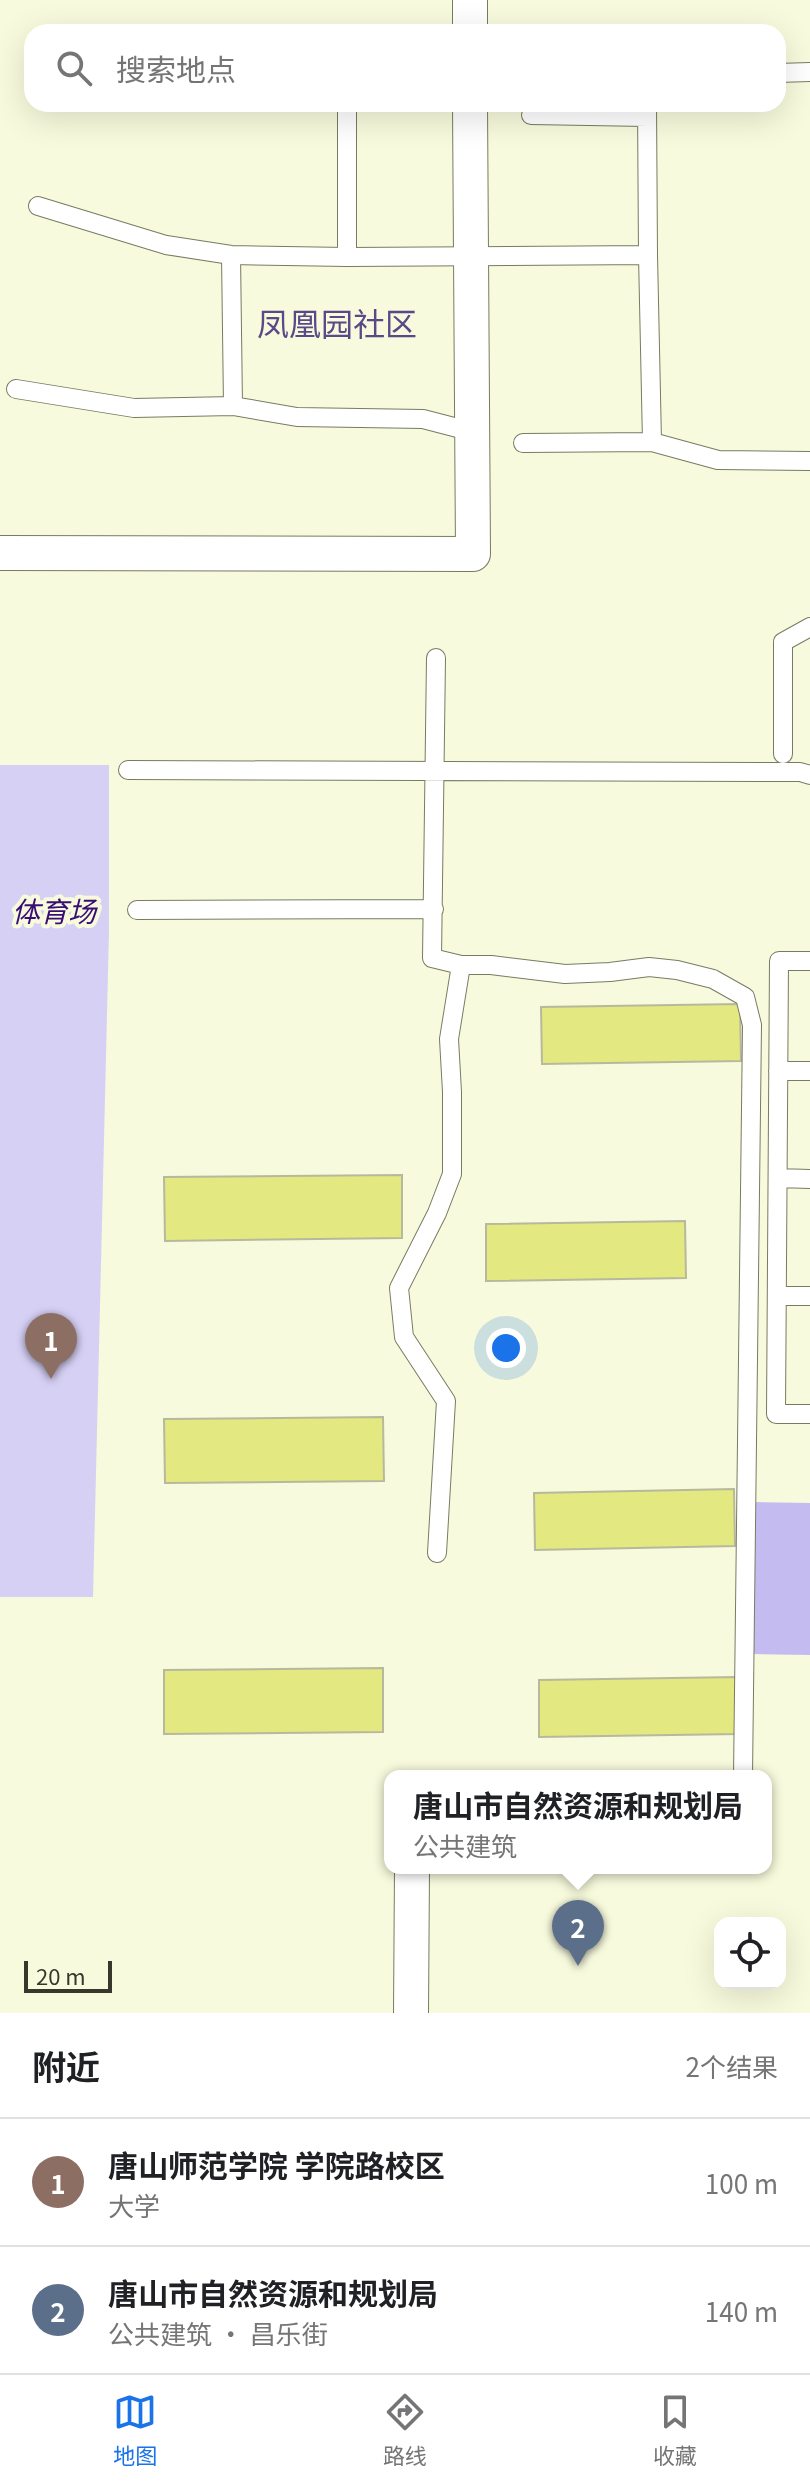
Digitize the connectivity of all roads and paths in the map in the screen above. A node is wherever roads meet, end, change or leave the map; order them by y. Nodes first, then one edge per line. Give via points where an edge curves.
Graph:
1 (470, 0) edge
2 (470, 24) edge
3 (810, 72) edge
4 (786, 73) edge
5 (347, 112) edge
6 (470, 112) edge
7 (601, 112) edge
8 (647, 112) edge
9 (531, 115) dead end
10 (38, 206) dead end
11 (231, 255) junction
12 (648, 255) junction
13 (347, 257) junction
14 (470, 257) junction
15 (16, 389) dead end
16 (233, 406) junction
17 (473, 432) junction
18 (652, 442) junction
19 (523, 443) dead end
20 (810, 461) edge
21 (0, 553) edge
22 (810, 627) edge
23 (436, 658) dead end
24 (783, 754) dead end
25 (128, 770) dead end
26 (436, 770) junction
27 (810, 775) edge
28 (434, 909) junction
29 (137, 910) dead end
30 (810, 961) edge
31 (461, 965) junction
32 (778, 1071) junction
33 (810, 1071) edge
34 (778, 1178) junction
35 (810, 1179) edge
36 (777, 1296) junction
37 (810, 1296) edge
38 (810, 1414) edge
39 (437, 1553) dead end
40 (743, 1770) edge
41 (412, 1874) edge
42 (411, 2013) edge

1 - 2 street
3 - 4 lane
5 - 13 lane
6 - 14 street
7 - 9 lane
8 - 12 lane
10 - 11 lane via 166,245
11 - 13 lane
11 - 16 lane
12 - 14 lane
12 - 18 lane
13 - 14 lane
14 - 17 street
15 - 16 lane via 134,408
16 - 17 lane via 297,417 423,419
17 - 21 street via 473,554
18 - 19 lane
18 - 20 lane via 718,460
22 - 24 lane via 783,642
23 - 26 lane
25 - 26 lane
26 - 27 lane
26 - 28 lane
28 - 29 lane
28 - 31 lane via 432,958
30 - 32 lane via 779,961
31 - 39 lane via 449,1039 452,1174 399,1288 404,1337 446,1401
31 - 40 lane via 565,974 677,970 713,979 745,997 752,1025
32 - 33 lane
32 - 34 lane
34 - 35 lane
34 - 36 lane
36 - 37 lane
36 - 38 lane via 776,1414
41 - 42 street

